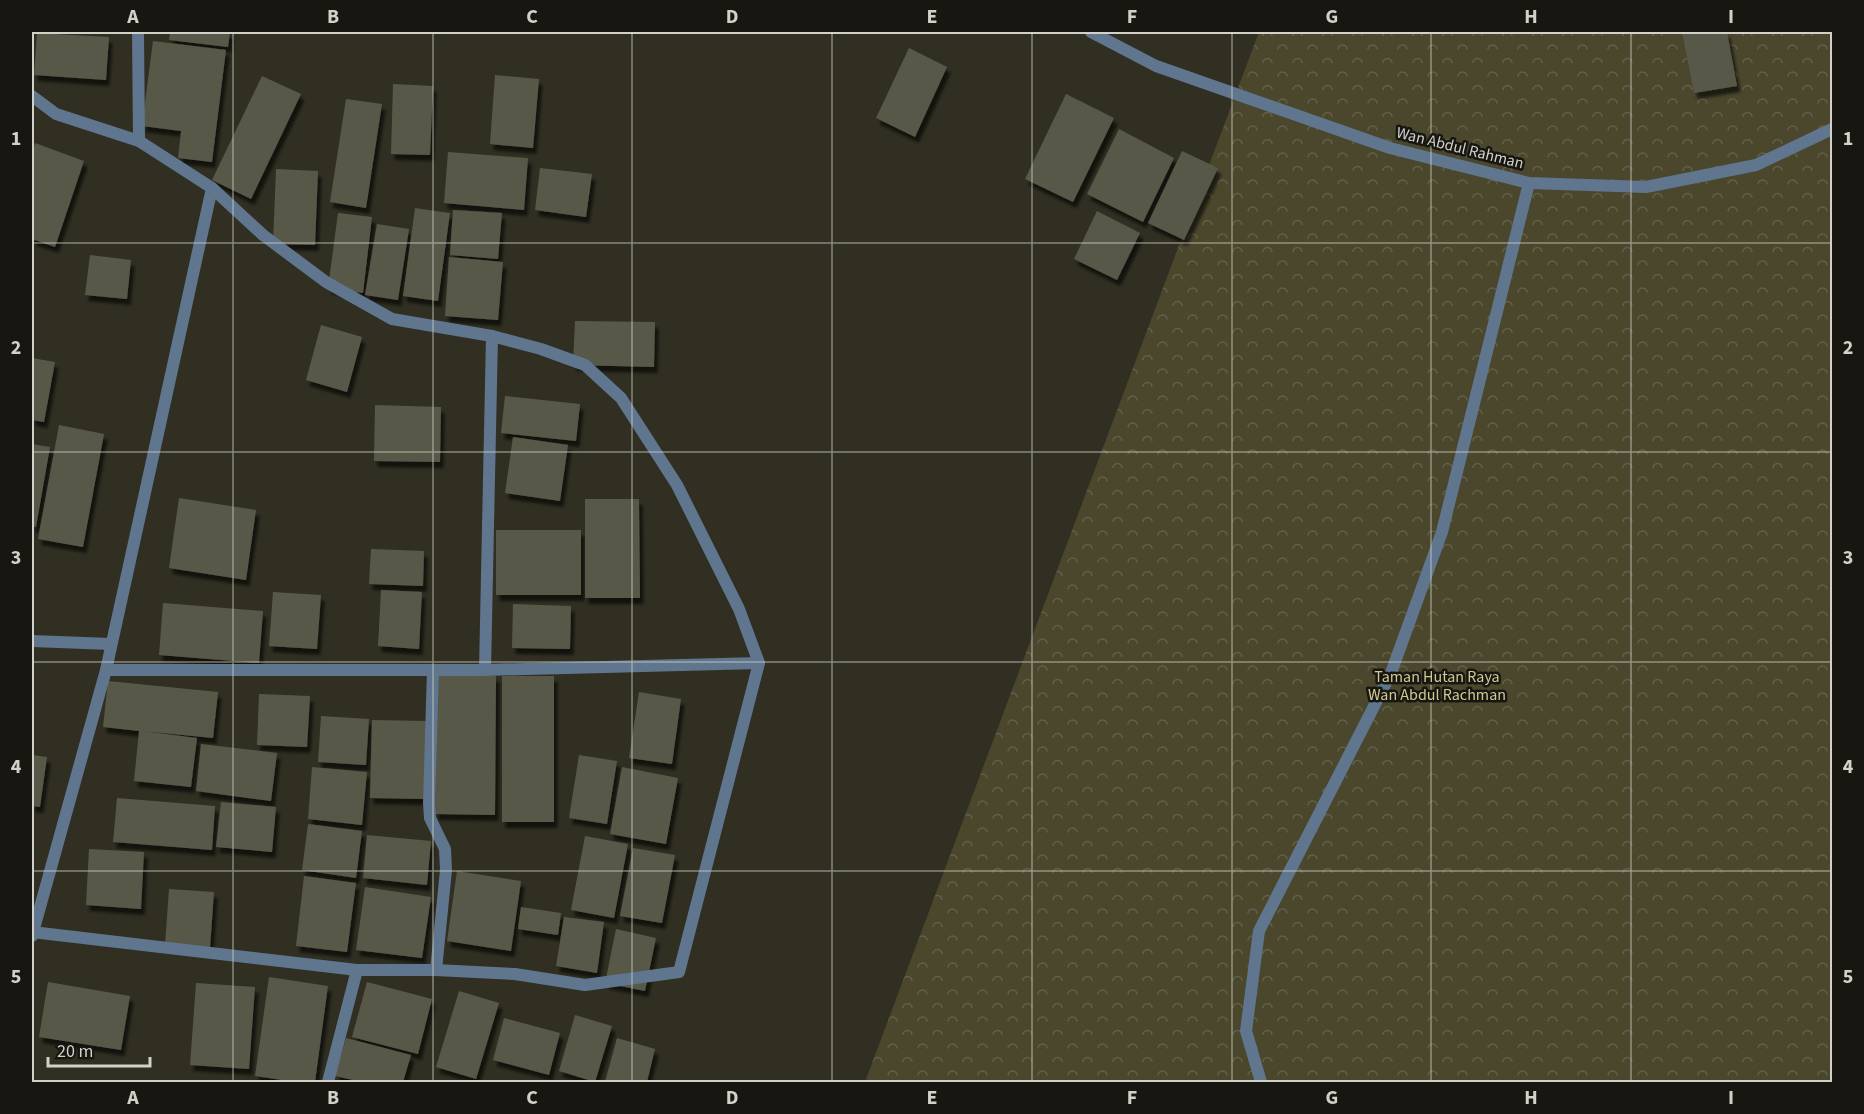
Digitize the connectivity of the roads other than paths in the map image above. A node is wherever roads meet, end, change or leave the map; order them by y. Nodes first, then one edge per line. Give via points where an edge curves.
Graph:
1 (138, 32) edge
2 (1091, 32) edge
3 (32, 96) edge
4 (1833, 129) edge
5 (139, 141) junction
6 (1529, 183) junction
7 (212, 189) junction
8 (492, 336) junction
9 (32, 641) edge
10 (111, 645) junction
11 (759, 663) junction
12 (106, 670) junction
13 (433, 670) junction
14 (485, 670) junction
15 (32, 933) edge
16 (357, 970) junction
17 (436, 970) junction
18 (328, 1083) edge
19 (1262, 1083) edge

1 - 5 street
2 - 6 street, Wan Abdul Rahman via 1156,66 1390,148
3 - 5 street via 56,114
4 - 6 street, Wan Abdul Rahman via 1756,165 1646,187
5 - 7 street
6 - 19 street via 1442,532 1391,672 1259,931 1246,1031
7 - 8 street via 263,235 326,282 392,319
7 - 10 street
8 - 11 street via 585,365 621,398 677,484 738,609
8 - 14 street
9 - 10 street
10 - 12 street
11 - 14 street
11 - 17 street via 680,972 585,985 514,974
12 - 13 street
12 - 15 street
13 - 14 street
13 - 17 street via 429,803 430,818 445,849 446,870
15 - 16 street
16 - 17 street
16 - 18 street

